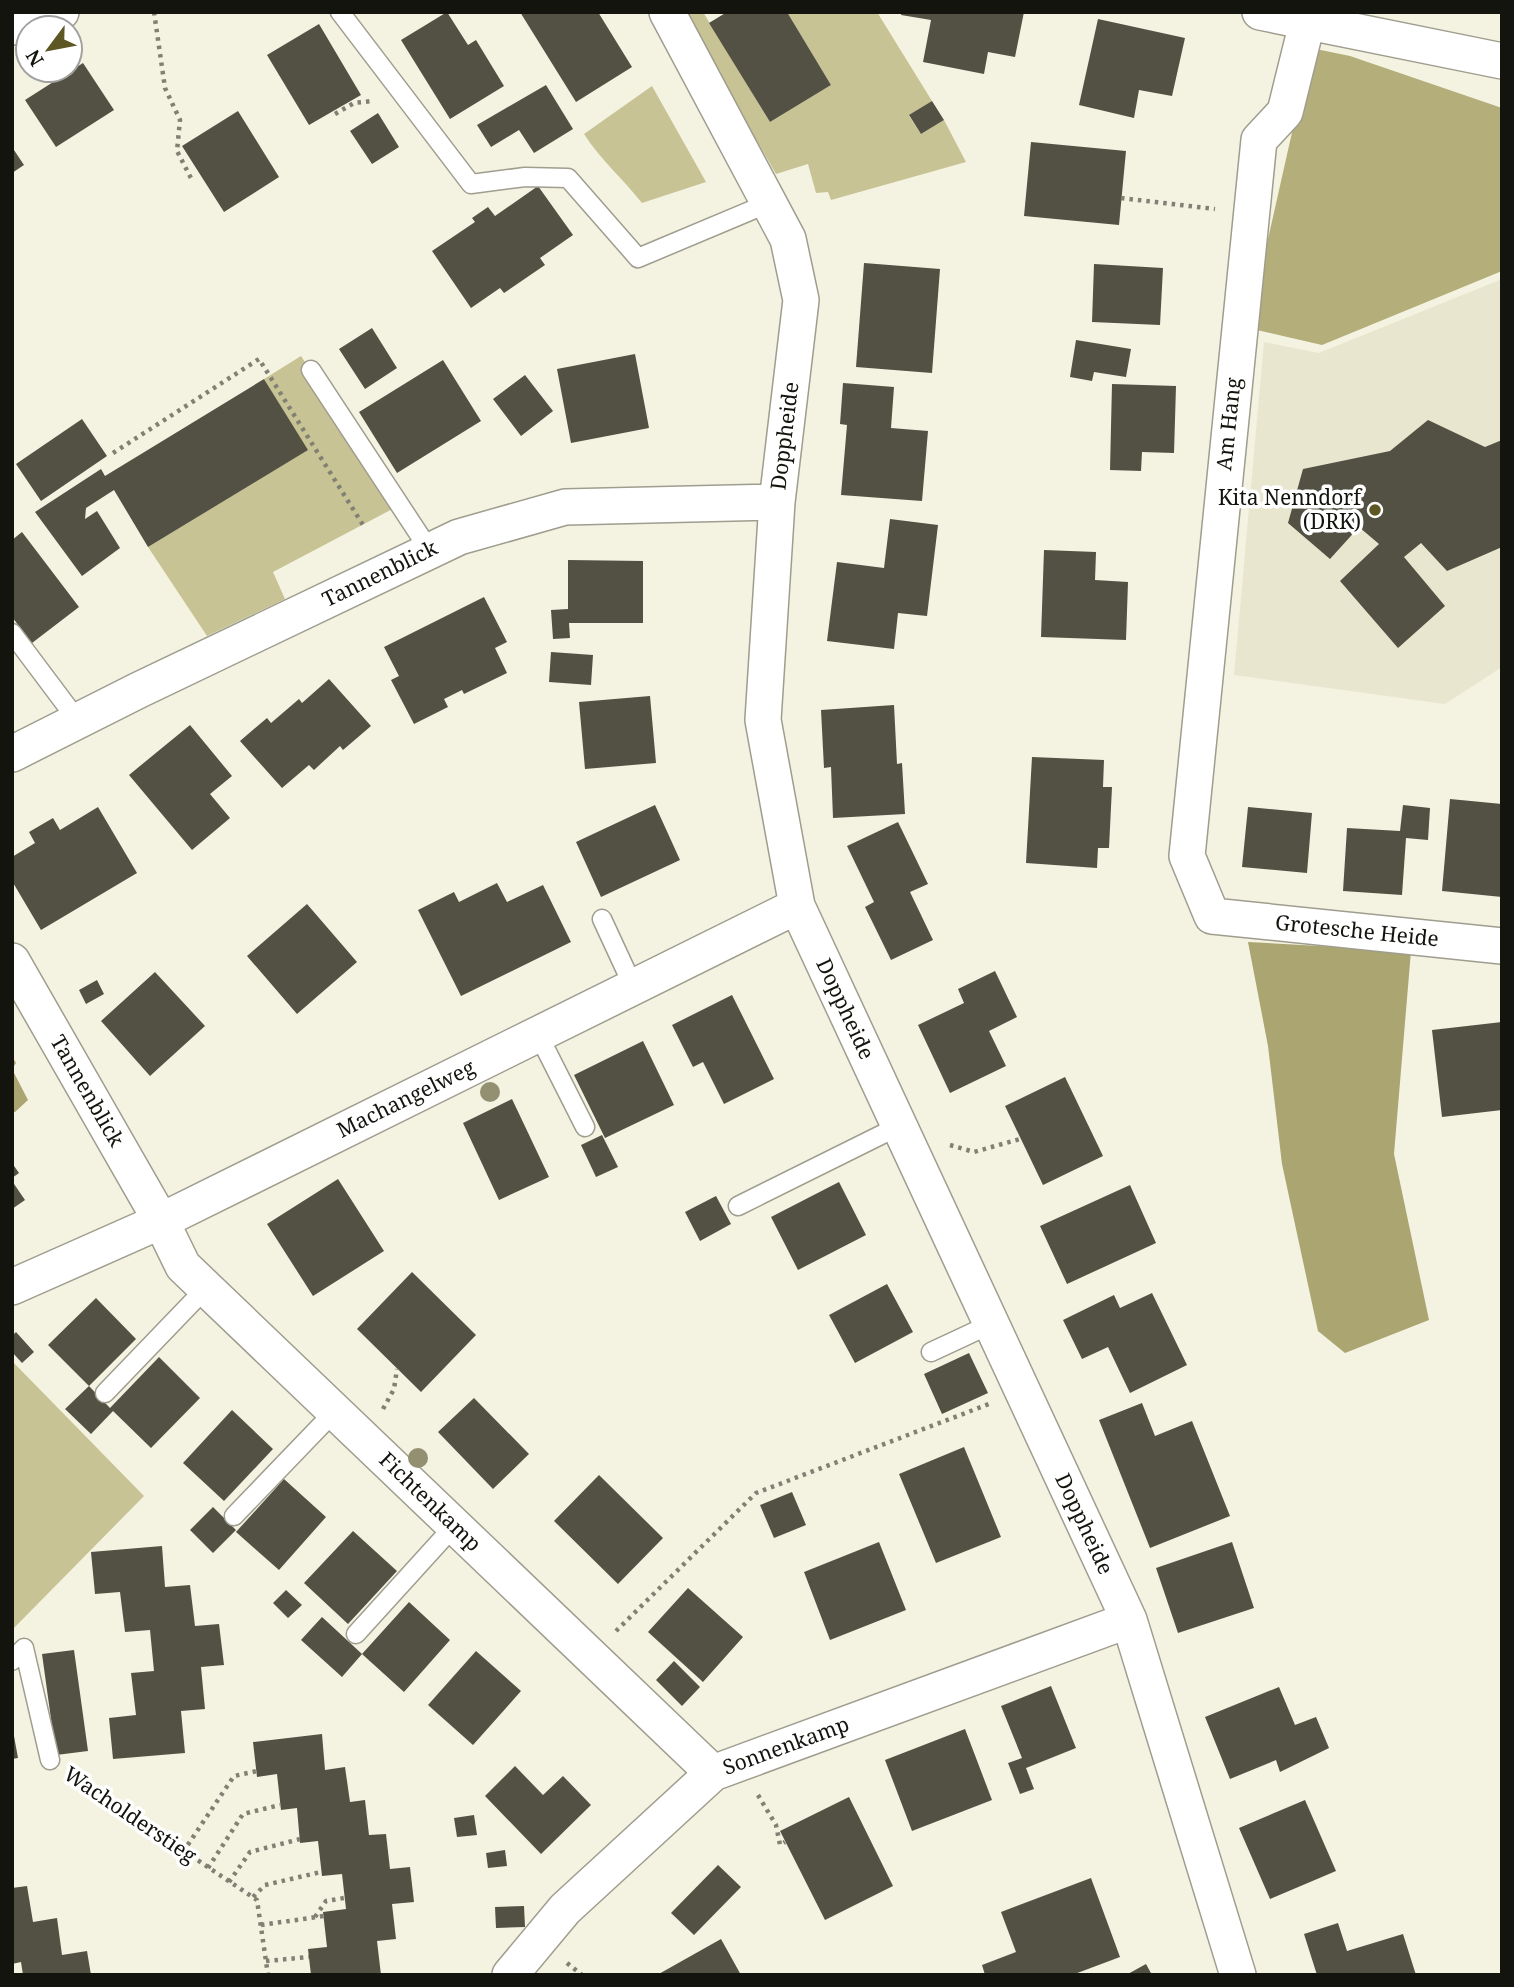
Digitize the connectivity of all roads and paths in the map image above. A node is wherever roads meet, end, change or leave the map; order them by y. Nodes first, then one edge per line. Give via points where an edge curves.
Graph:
1 (61, 12) edge
2 (154, 12) edge
3 (340, 12) edge
4 (667, 12) edge
5 (1261, 12) edge
6 (1307, 23) junction
7 (12, 27) edge
8 (1502, 61) edge
9 (397, 87) junction
10 (335, 114) dead end
11 (193, 182) dead end
12 (1121, 198) dead end
13 (769, 203) junction
14 (1251, 212) junction
15 (310, 370) dead end
16 (113, 453) dead end
17 (778, 502) junction
18 (363, 525) dead end
19 (430, 551) junction
20 (12, 633) edge
21 (78, 721) junction
22 (12, 754) edge
23 (797, 906) junction
24 (1212, 916) joint
25 (602, 919) dead end
26 (1502, 946) edge
27 (12, 961) edge
28 (634, 986) junction
29 (538, 1034) junction
30 (585, 1127) dead end
31 (1020, 1139) dead end
32 (906, 1140) junction
33 (738, 1206) dead end
34 (161, 1221) junction
35 (12, 1287) edge
36 (206, 1288) junction
37 (991, 1324) junction
38 (931, 1352) dead end
39 (1022, 1391) junction
40 (104, 1393) dead end
41 (335, 1411) junction
42 (233, 1516) dead end
43 (455, 1525) junction
44 (1129, 1620) junction
45 (356, 1634) dead end
46 (591, 1656) junction
47 (12, 1661) edge
48 (50, 1760) joint
49 (746, 1760) junction
50 (257, 1771) dead end
51 (713, 1773) junction
52 (280, 1805) dead end
53 (300, 1839) dead end
54 (785, 1842) dead end
55 (183, 1852) junction
56 (208, 1868) junction
57 (321, 1872) dead end
58 (229, 1882) junction
59 (253, 1897) junction
60 (344, 1898) dead end
61 (324, 1916) dead end
62 (315, 1917) junction
63 (261, 1925) junction
64 (309, 1957) dead end
65 (266, 1961) junction
66 (268, 1975) edge
67 (510, 1975) edge
68 (1238, 1975) edge

1 - 7 street
2 - 11 path via 166,88 180,120 177,151
3 - 9 lane
4 - 13 street, Doppheide
5 - 6 street
6 - 8 street
6 - 14 street, Am Hang via 1285,112 1259,140
9 - 10 path via 368,104 354,103
9 - 13 lane via 471,184 525,177 568,178 638,258
12 - 14 path
13 - 17 street, Doppheide via 788,239 802,300
14 - 24 street, Am Hang via 1187,856
15 - 19 lane
16 - 18 path via 260,359
17 - 19 street, Tannenblick via 565,507 458,537
17 - 23 street, Doppheide via 763,720
19 - 21 street, Tannenblick
20 - 21 lane
21 - 22 street, Tannenblick
23 - 28 street, Machangelweg
23 - 32 street, Doppheide
24 - 26 street, Grotesche Heide
25 - 28 lane
27 - 34 street, Tannenblick
28 - 29 street, Machangelweg
29 - 30 lane
29 - 34 street, Machangelweg
31 - 32 path via 974,1152 945,1143
32 - 33 lane
32 - 37 street, Doppheide
34 - 35 street, Machangelweg
34 - 36 street, Fichtenkamp via 183,1266
36 - 40 lane
36 - 41 street, Fichtenkamp
37 - 38 lane
37 - 39 street, Doppheide
39 - 44 street, Doppheide
39 - 46 path via 756,1493
41 - 42 lane
41 - 43 street, Fichtenkamp
43 - 45 lane
43 - 46 street, Fichtenkamp
44 - 49 street, Sonnenkamp
44 - 68 street, Doppheide
46 - 51 street, Fichtenkamp
47 - 48 lane, Wacholderstieg via 24,1648
48 - 55 path, Wacholderstieg
49 - 51 street, Sonnenkamp
49 - 54 path via 776,1825 780,1845
50 - 55 path via 234,1776
51 - 67 street, Sonnenkamp via 565,1909
52 - 56 path via 243,1814
53 - 58 path via 250,1852
55 - 56 path, Wacholderstieg
56 - 58 path, Wacholderstieg
57 - 59 path via 265,1885
58 - 59 path, Wacholderstieg
59 - 63 path
60 - 62 path via 326,1901
61 - 62 path
62 - 63 path
63 - 65 path
64 - 65 path
65 - 66 path

